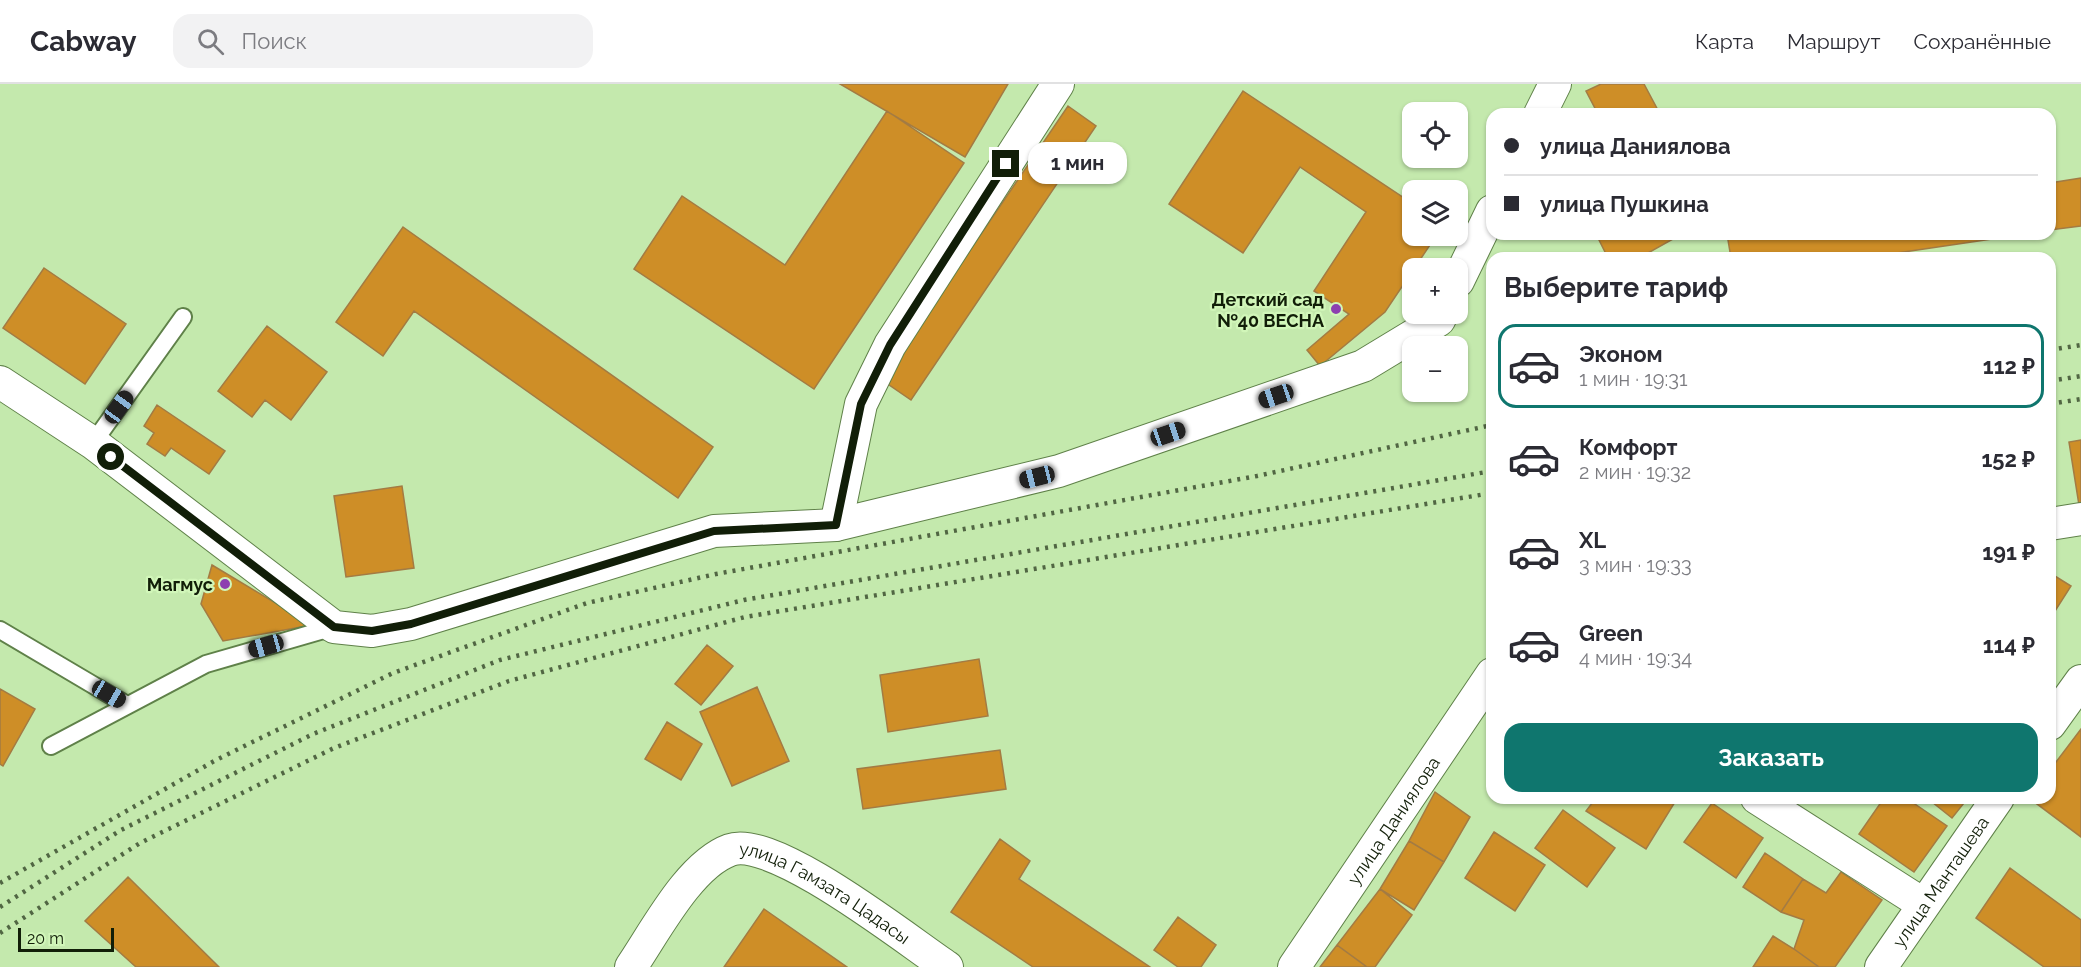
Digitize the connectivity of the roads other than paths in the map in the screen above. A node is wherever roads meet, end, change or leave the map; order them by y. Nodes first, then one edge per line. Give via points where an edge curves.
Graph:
1 (1058, 84) edge
2 (1555, 84) edge
3 (1543, 108) edge
4 (1486, 223) edge
5 (1468, 260) edge
6 (183, 317) dead end
7 (1432, 324) edge
8 (0, 382) edge
9 (93, 443) junction
10 (2081, 519) edge
11 (2056, 523) edge
12 (836, 525) junction
13 (334, 627) junction
14 (0, 630) edge
15 (2081, 681) edge
16 (1486, 683) edge
17 (127, 705) junction
18 (2056, 716) edge
19 (51, 746) dead end
20 (1766, 804) edge
21 (1994, 804) edge
22 (1923, 904) junction
23 (631, 967) edge
24 (947, 967) edge
25 (1294, 967) edge
26 (1881, 967) edge

1 - 12 street via 890,345 861,404
2 - 3 street
4 - 5 street
6 - 9 lane
7 - 12 street via 1363,366 1059,471
8 - 9 street
9 - 13 street
10 - 11 street
12 - 13 street via 714,531 411,624 372,631
13 - 17 lane via 206,664
14 - 17 lane
15 - 18 street
16 - 25 street, улица Даниялова
17 - 19 lane
20 - 22 street
21 - 22 street, улица Манташева
22 - 26 street, улица Манташева
23 - 24 street, улица Гамзата Цадасы via 700,869 731,850 765,852 804,870

